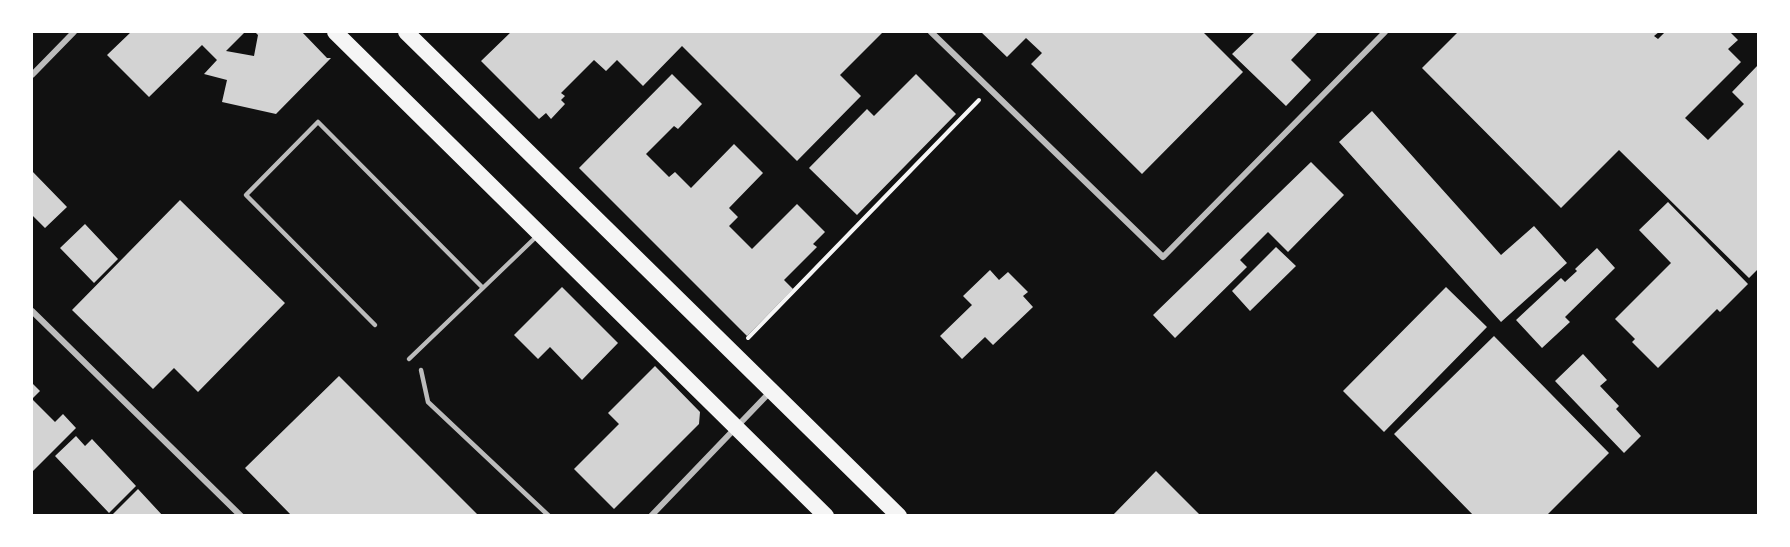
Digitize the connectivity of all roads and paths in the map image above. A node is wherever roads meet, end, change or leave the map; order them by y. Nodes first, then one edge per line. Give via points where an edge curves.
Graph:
1 (74, 32) edge
2 (335, 32) edge
3 (406, 32) edge
4 (931, 32) edge
5 (1385, 32) edge
6 (32, 75) edge
7 (990, 89) junction
8 (539, 233) junction
9 (483, 288) junction
10 (32, 311) edge
11 (375, 325) dead end
12 (734, 353) junction
13 (409, 359) dead end
14 (421, 370) dead end
15 (772, 390) junction
16 (736, 427) junction
17 (241, 516) edge
18 (549, 516) edge
19 (651, 516) edge
20 (826, 516) edge
21 (899, 516) edge

1 - 6 street
2 - 8 highway
3 - 12 highway
4 - 7 street
5 - 7 street via 1163,257
7 - 12 path
8 - 9 lane
8 - 16 highway
9 - 11 lane via 318,122 246,195
9 - 13 lane
10 - 17 street
12 - 15 highway
14 - 18 lane via 428,402
15 - 16 street
15 - 21 highway
16 - 19 street
16 - 20 highway

